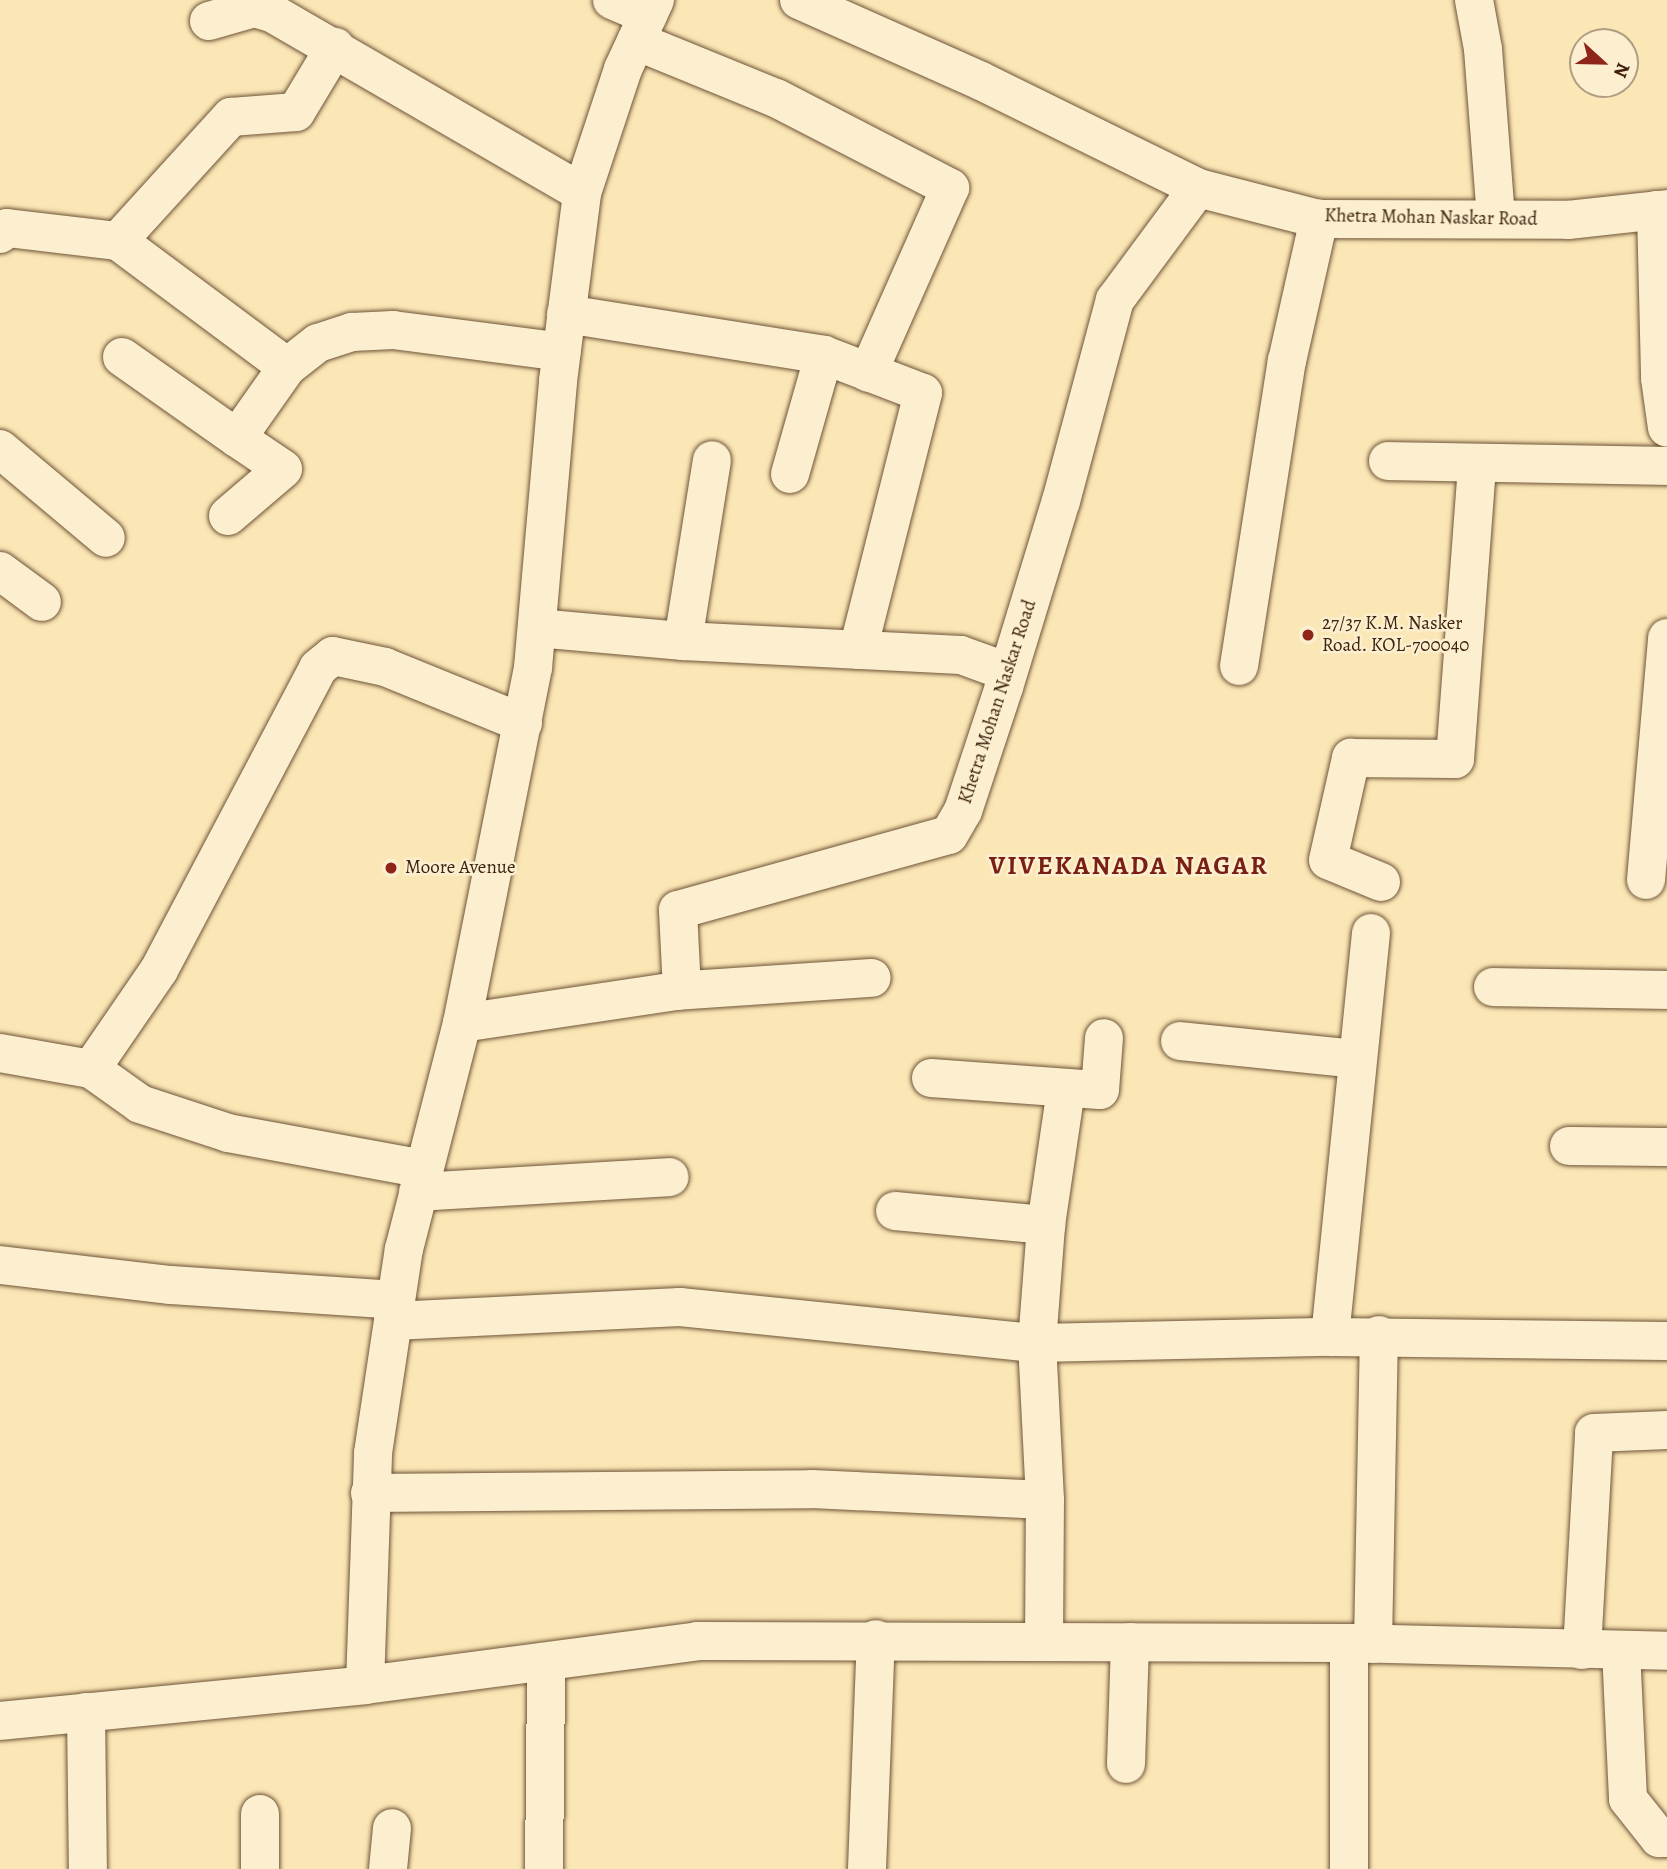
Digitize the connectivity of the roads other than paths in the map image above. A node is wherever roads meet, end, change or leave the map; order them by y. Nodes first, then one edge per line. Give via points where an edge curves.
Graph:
1 (612, 0) edge
2 (799, 0) edge
3 (1474, 0) edge
4 (646, 19) edge
5 (209, 21) dead end
6 (334, 47) junction
7 (1198, 188) junction
8 (583, 193) junction
9 (1661, 209) edge
10 (1319, 219) junction
11 (1496, 219) junction
12 (2, 228) edge
13 (118, 241) junction
14 (566, 314) junction
15 (562, 352) junction
16 (824, 355) junction
17 (122, 357) dead end
18 (287, 367) junction
19 (868, 373) junction
20 (1667, 428) edge
21 (237, 438) junction
22 (0, 449) edge
23 (712, 460) dead end
24 (1388, 461) dead end
25 (1477, 465) junction
26 (1667, 466) edge
27 (790, 474) dead end
28 (228, 516) dead end
29 (106, 538) dead end
30 (0, 571) edge
31 (42, 602) dead end
32 (537, 628) junction
33 (1667, 638) edge
34 (683, 641) junction
35 (858, 650) junction
36 (1239, 666) dead end
37 (1008, 672) junction
38 (523, 723) junction
39 (1664, 724) edge
40 (1646, 880) dead end
41 (1381, 882) dead end
42 (1371, 933) dead end
43 (872, 978) dead end
44 (1493, 987) dead end
45 (1667, 990) edge
46 (674, 991) junction
47 (462, 1023) junction
48 (1104, 1038) dead end
49 (1180, 1041) dead end
50 (0, 1053) edge
51 (1356, 1059) junction
52 (91, 1069) junction
53 (931, 1079) dead end
54 (1066, 1090) junction
55 (1569, 1146) dead end
56 (1667, 1147) edge
57 (670, 1177) dead end
58 (421, 1181) junction
59 (895, 1211) dead end
60 (1046, 1225) junction
61 (0, 1265) edge
62 (395, 1310) junction
63 (1379, 1335) junction
64 (1330, 1337) junction
65 (1667, 1341) edge
66 (1037, 1343) junction
67 (1667, 1430) edge
68 (370, 1493) junction
69 (1045, 1500) junction
70 (876, 1639) junction
71 (1044, 1641) junction
72 (1130, 1642) junction
73 (1361, 1644) junction
74 (1582, 1650) junction
75 (1621, 1650) junction
76 (1667, 1651) edge
77 (546, 1661) junction
78 (365, 1685) junction
79 (86, 1712) junction
80 (0, 1721) edge
81 (1126, 1764) dead end
82 (260, 1814) dead end
83 (392, 1828) dead end
84 (1667, 1838) edge
85 (88, 1869) edge
86 (260, 1869) edge
87 (388, 1869) edge
88 (544, 1869) edge
89 (867, 1869) edge
90 (1349, 1869) edge

1 - 4 street
2 - 7 street, Khetra Mohan Naskar Road via 981,81
3 - 11 street via 1483,49
4 - 8 street
4 - 19 street via 776,98 950,188
5 - 6 street via 254,8
6 - 8 street
6 - 13 street via 296,112 230,117
7 - 10 street, Khetra Mohan Naskar Road
7 - 37 street, Khetra Mohan Naskar Road via 1115,300 1061,501
8 - 14 street
9 - 11 street, Khetra Mohan Naskar Road via 1568,220
9 - 20 street via 1660,378
10 - 11 street, Khetra Mohan Naskar Road
10 - 36 street via 1285,374
12 - 13 street
13 - 18 street
14 - 15 street
14 - 16 street
15 - 18 street via 393,330 352,332 318,343
15 - 32 street
16 - 19 street
16 - 27 street
17 - 21 street
18 - 21 street
19 - 35 street via 923,393
21 - 28 street via 283,469
22 - 29 street
23 - 34 street
24 - 25 street
25 - 26 street
25 - 41 street via 1455,759 1351,758 1345,783 1328,860
30 - 31 street
32 - 34 street
32 - 38 street
33 - 39 street
34 - 35 street
35 - 37 street via 961,655
37 - 46 street, Khetra Mohan Naskar Road via 963,811 949,835 678,910 682,990
38 - 47 street
38 - 52 street via 386,667 333,656 318,668 159,970
39 - 40 street
42 - 51 street
43 - 46 street
44 - 45 street
46 - 47 street
47 - 58 street
48 - 54 street via 1100,1090
49 - 51 street
50 - 52 street
51 - 64 street
52 - 58 street via 140,1104 228,1133
53 - 54 street
54 - 60 street
55 - 56 street
57 - 58 street
58 - 62 street
59 - 60 street
60 - 66 street
61 - 62 street
62 - 66 street via 680,1307
62 - 68 street
63 - 64 street
63 - 65 street
63 - 73 street
64 - 66 street
66 - 69 street
67 - 74 street via 1594,1433
68 - 69 street via 812,1489
68 - 78 street
69 - 71 street
70 - 71 street
70 - 77 street via 697,1641
70 - 89 street
71 - 72 street
72 - 73 street
72 - 81 street
73 - 74 street
73 - 90 street
74 - 75 street
75 - 76 street
75 - 84 street via 1628,1799 1659,1838
77 - 78 street
77 - 88 street
78 - 79 street
79 - 80 street
79 - 85 street
82 - 86 street
83 - 87 street

